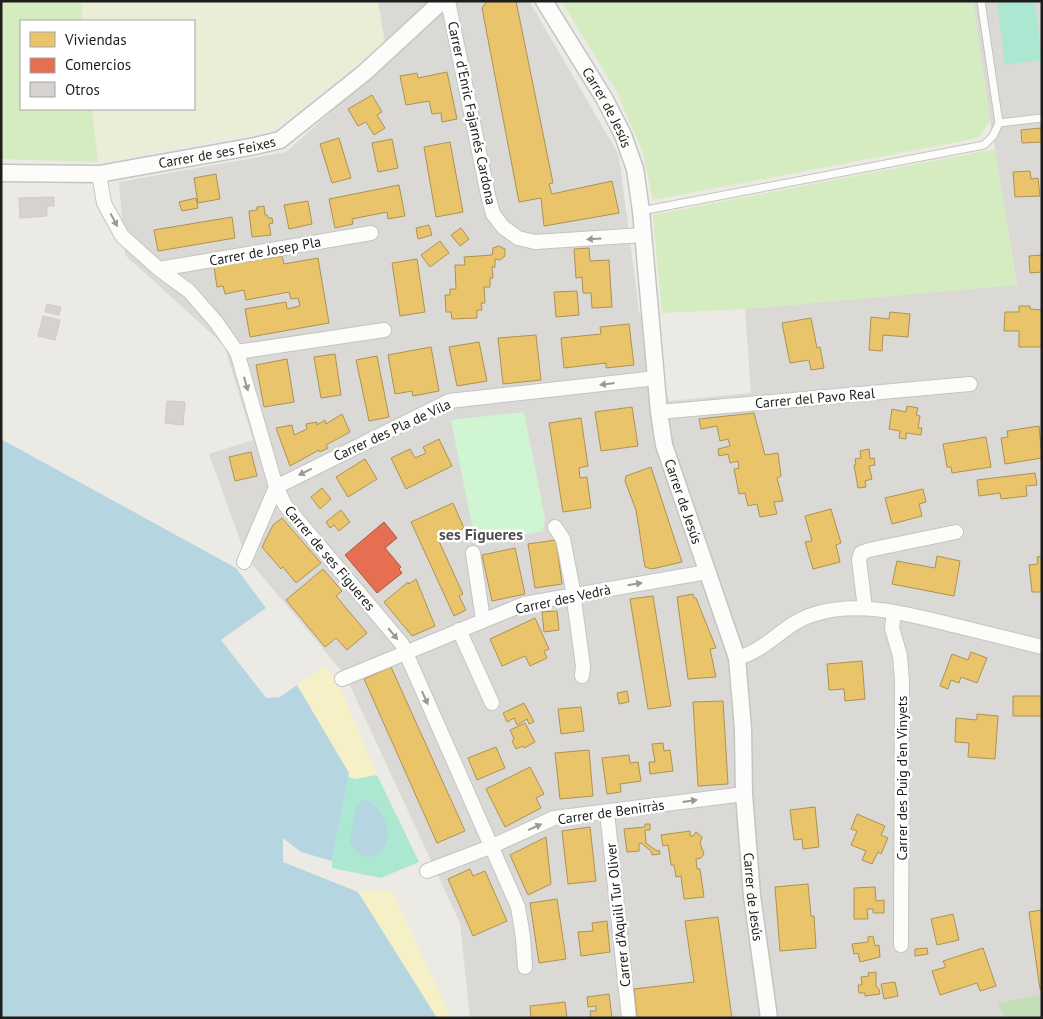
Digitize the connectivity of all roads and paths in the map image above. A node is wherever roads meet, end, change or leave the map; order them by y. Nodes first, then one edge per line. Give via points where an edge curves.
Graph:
1 (442, 1) edge
2 (448, 1) edge
3 (544, 1) edge
4 (981, 1) edge
5 (1042, 118) edge
6 (999, 124) junction
7 (1, 173) edge
8 (99, 174) junction
9 (641, 211) junction
10 (371, 233) dead end
11 (643, 236) junction
12 (159, 269) junction
13 (384, 330) dead end
14 (236, 352) junction
15 (656, 378) junction
16 (970, 384) dead end
17 (659, 412) junction
18 (276, 487) junction
19 (555, 527) dead end
20 (956, 532) dead end
21 (472, 553) dead end
22 (244, 562) dead end
23 (707, 572) junction
24 (573, 594) junction
25 (865, 608) junction
26 (894, 613) junction
27 (483, 620) junction
28 (459, 630) junction
29 (1042, 647) edge
30 (406, 653) junction
31 (737, 658) junction
32 (582, 676) dead end
33 (342, 679) dead end
34 (492, 703) dead end
35 (744, 794) junction
36 (607, 812) junction
37 (490, 846) junction
38 (427, 871) dead end
39 (900, 945) dead end
40 (525, 967) dead end
41 (629, 1018) edge
42 (770, 1018) edge

1 - 8 street, Carrer de ses Feixes via 364,73 280,140
11 -> 2 street, Carrer d'Enric Fajarnés Cardona via 535,242 518,238 503,227 493,214 488,195
3 - 9 street, Carrer de Jesús via 623,135 635,168
4 - 6 lane
5 - 6 lane
6 - 9 lane via 984,145
7 - 8 street, Carrer de ses Feixes
8 -> 12 street, Carrer de ses Figueres via 104,203 122,236
9 - 11 street, Carrer de Jesús
10 - 12 street, Carrer de Josep Pla
11 - 15 street, Carrer de Jesús
12 - 14 street, Carrer de ses Figueres via 189,291
13 - 14 street
14 -> 18 street, Carrer de ses Figueres
15 - 17 street, Carrer de Jesús
15 -> 18 street, Carrer des Pla de Vila via 449,401
16 - 17 street, Carrer del Pavo Real
17 - 23 street, Carrer de Jesús via 664,445
18 - 22 street
18 -> 30 street, Carrer de ses Figueres via 285,505 402,644
19 - 24 street via 563,540
20 - 25 street via 861,553 859,560
21 - 27 street
24 -> 23 street, Carrer des Vedrà
23 - 31 street, Carrer de Jesús
24 - 27 street, Carrer des Vedrà via 524,604
24 - 32 street
25 - 26 street
25 - 31 street via 814,614 794,623 757,651
26 - 29 street
26 - 39 street, Carrer des Puig d'en Vinyets via 892,628 900,656 902,681
27 - 28 street, Carrer des Vedrà
28 - 30 street, Carrer des Vedrà
28 - 34 street
30 - 33 street, Carrer des Vedrà
30 -> 37 street, Carrer de ses Figueres
31 - 35 street, Carrer de Jesús
36 -> 35 street, Carrer de Benirràs
35 - 42 street, Carrer de Jesús via 752,896
37 -> 36 street, Carrer de Benirràs via 554,818
36 - 41 street, Carrer d'Aquilí Tur Oliver
37 - 38 street, Carrer de Benirràs
37 - 40 street, Carrer de ses Figueres via 518,907

